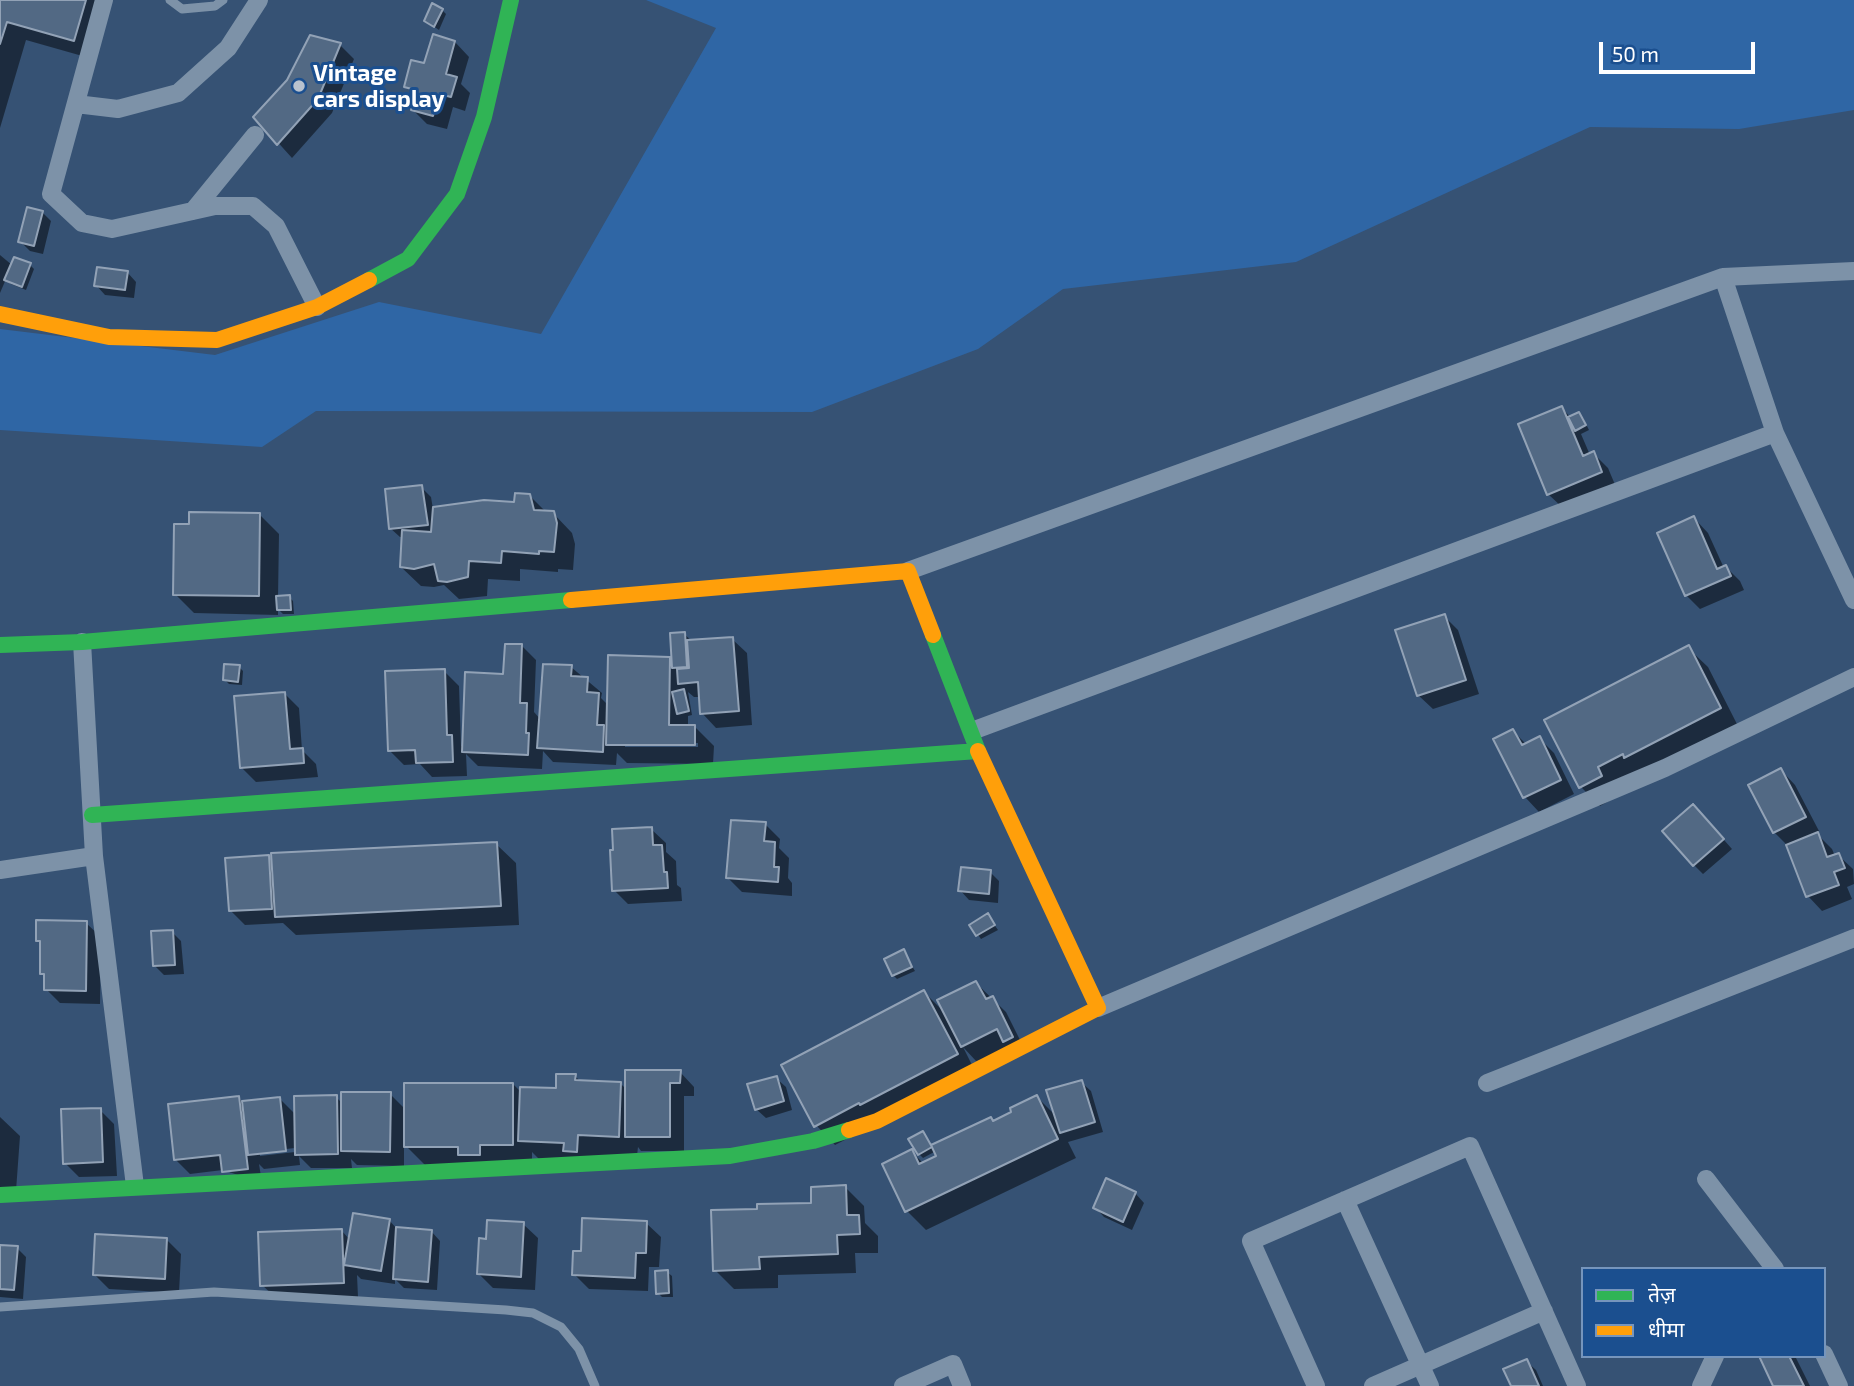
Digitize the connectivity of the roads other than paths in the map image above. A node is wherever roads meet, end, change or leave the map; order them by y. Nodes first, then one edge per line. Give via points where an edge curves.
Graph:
1 (104, 0) edge
2 (170, 0) edge
3 (223, 0) edge
4 (259, 0) edge
5 (511, 0) edge
6 (76, 104) junction
7 (255, 135) dead end
8 (193, 211) junction
9 (1854, 271) edge
10 (1723, 277) junction
11 (317, 307) junction
12 (0, 314) edge
13 (1775, 433) junction
14 (908, 571) junction
15 (1854, 600) edge
16 (82, 642) junction
17 (0, 645) edge
18 (1854, 677) edge
19 (971, 731) junction
20 (978, 751) junction
21 (92, 815) junction
22 (94, 856) junction
23 (0, 870) edge
24 (1854, 938) edge
25 (1098, 1008) junction
26 (1487, 1083) dead end
27 (1706, 1178) dead end
28 (135, 1186) junction
29 (0, 1195) edge
30 (1345, 1200) junction
31 (1773, 1267) edge
32 (0, 1307) edge
33 (1544, 1311) junction
34 (1826, 1357) edge
35 (1714, 1358) edge
36 (1421, 1365) junction
37 (595, 1386) edge
38 (903, 1386) edge
39 (962, 1386) edge
40 (1316, 1386) edge
41 (1373, 1386) edge
42 (1430, 1386) edge
43 (1577, 1386) edge
44 (1701, 1386) edge
45 (1839, 1386) edge

1 - 6 street
2 - 3 lane via 182,9 215,6
4 - 6 street via 228,48 178,93 118,109
5 - 11 street via 484,117 457,194 408,259
6 - 8 street via 51,194 82,223 112,229
7 - 8 street
8 - 11 street via 253,206 276,226
9 - 10 street
10 - 13 street
10 - 14 street
11 - 12 street via 217,340 109,337
13 - 15 street
13 - 19 street
14 - 16 street
14 - 19 street
16 - 17 street
16 - 21 street
18 - 25 street via 1665,768
19 - 20 street
20 - 21 street
20 - 25 street
21 - 22 street
22 - 23 street
22 - 28 street
24 - 26 street
25 - 28 street via 877,1121 813,1141 730,1156
27 - 31 street
28 - 29 street
30 - 33 street via 1470,1146
30 - 36 street
30 - 40 street via 1251,1241
32 - 37 lane via 214,1292 506,1310 533,1314 561,1327 579,1349
33 - 36 street
33 - 43 street
34 - 45 street
35 - 44 street
36 - 41 street
36 - 42 street
38 - 39 street via 953,1364

